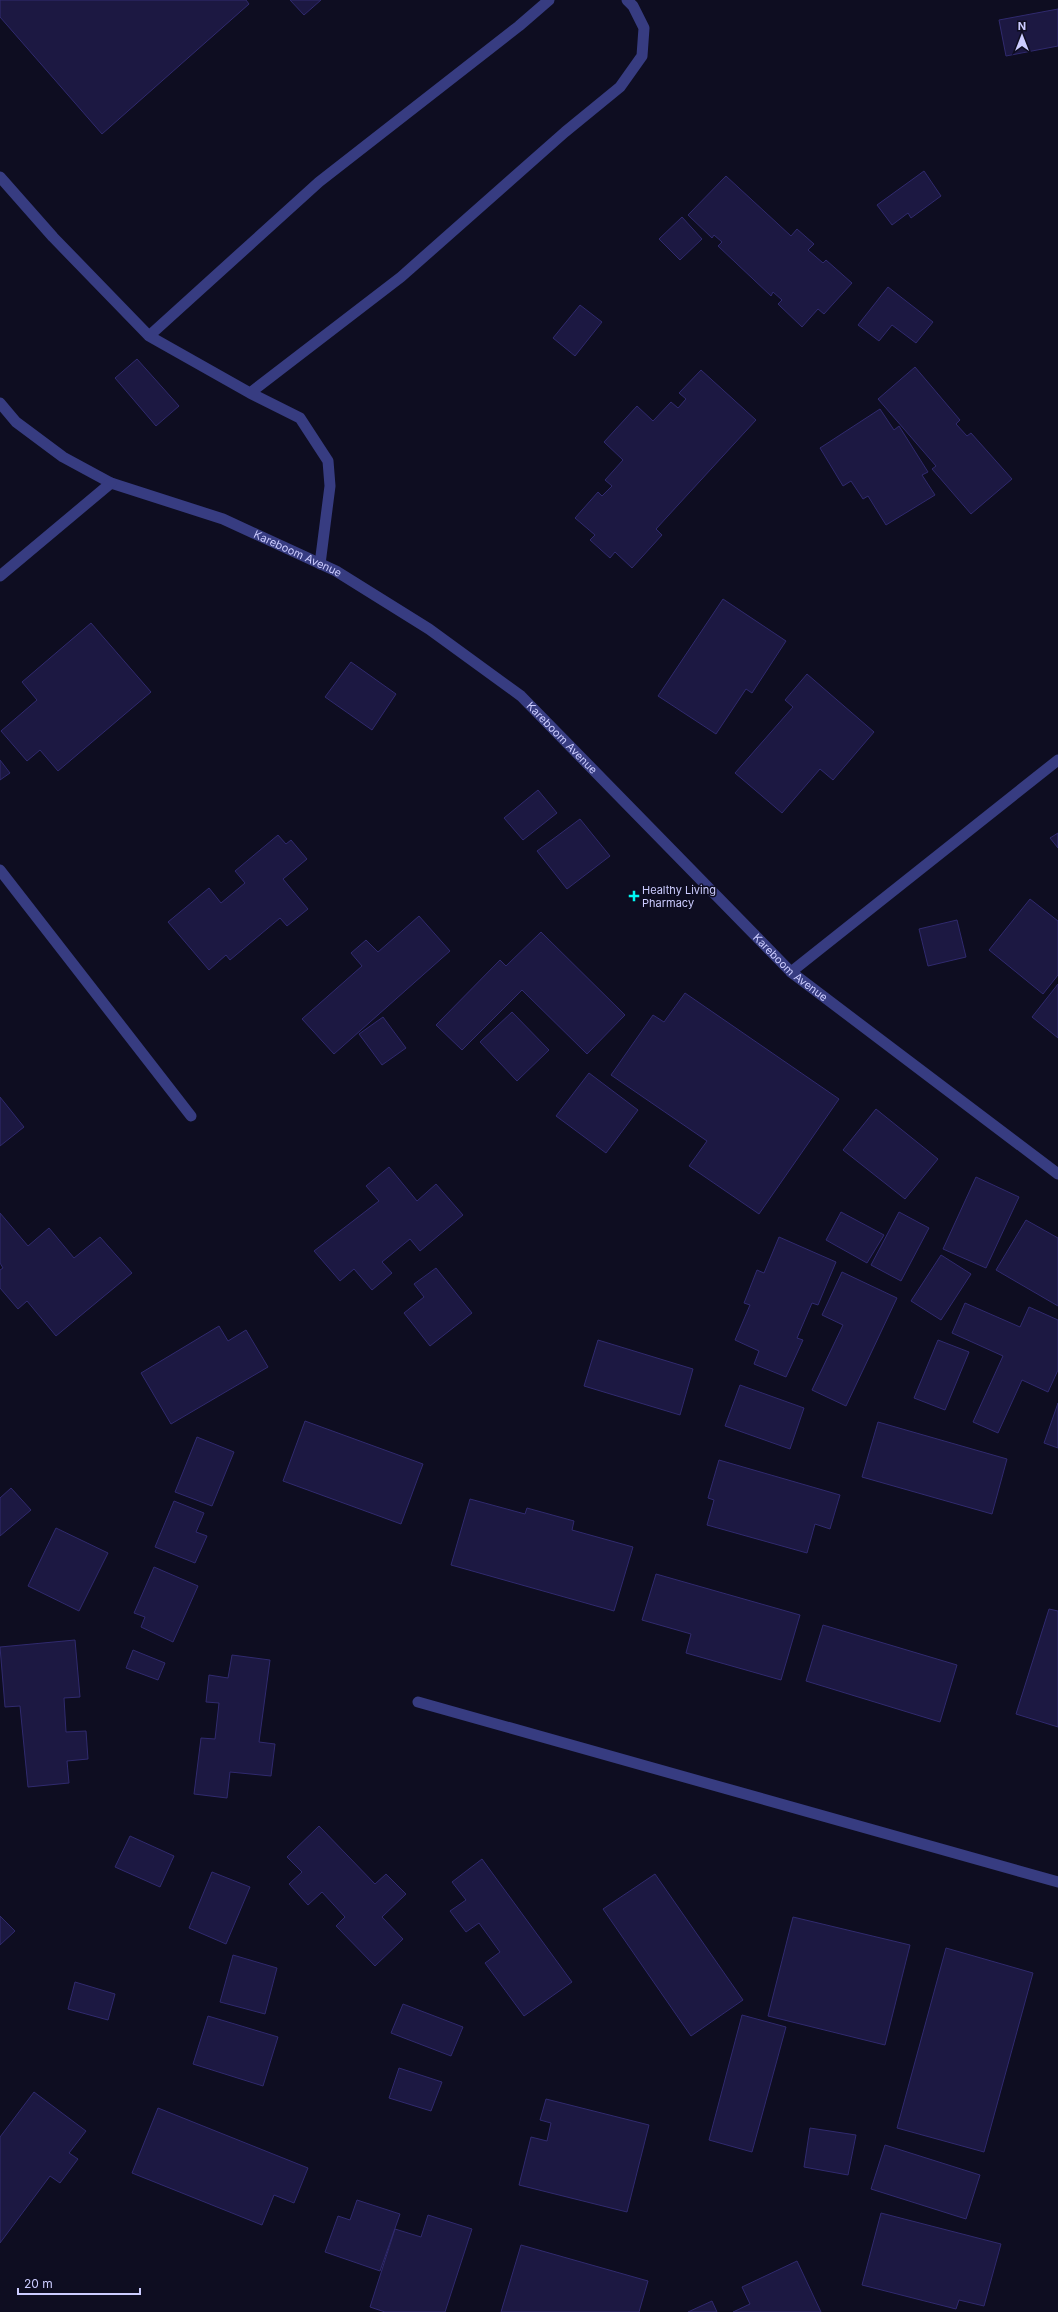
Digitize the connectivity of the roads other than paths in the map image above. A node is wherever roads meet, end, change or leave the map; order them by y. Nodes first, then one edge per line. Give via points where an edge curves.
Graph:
1 (549, 0) edge
2 (627, 0) edge
3 (0, 177) edge
4 (149, 336) junction
5 (250, 393) junction
6 (0, 403) edge
7 (111, 483) junction
8 (320, 564) junction
9 (0, 576) edge
10 (1058, 760) edge
11 (0, 870) edge
12 (791, 972) junction
13 (191, 1116) dead end
14 (1058, 1174) edge
15 (418, 1702) dead end
16 (1058, 1882) edge

1 - 4 street via 319,182
2 - 5 street via 633,6 644,28 642,56 620,87 401,277
3 - 4 street via 53,237
4 - 5 street
5 - 8 street via 300,418 328,461 330,486
6 - 7 street, Kareboom Avenue via 16,422 63,457
7 - 8 street, Kareboom Avenue via 223,519
7 - 9 street
8 - 12 street, Kareboom Avenue via 336,571 429,629 521,696
10 - 12 street
11 - 13 street
12 - 14 street, Kareboom Avenue
15 - 16 street

